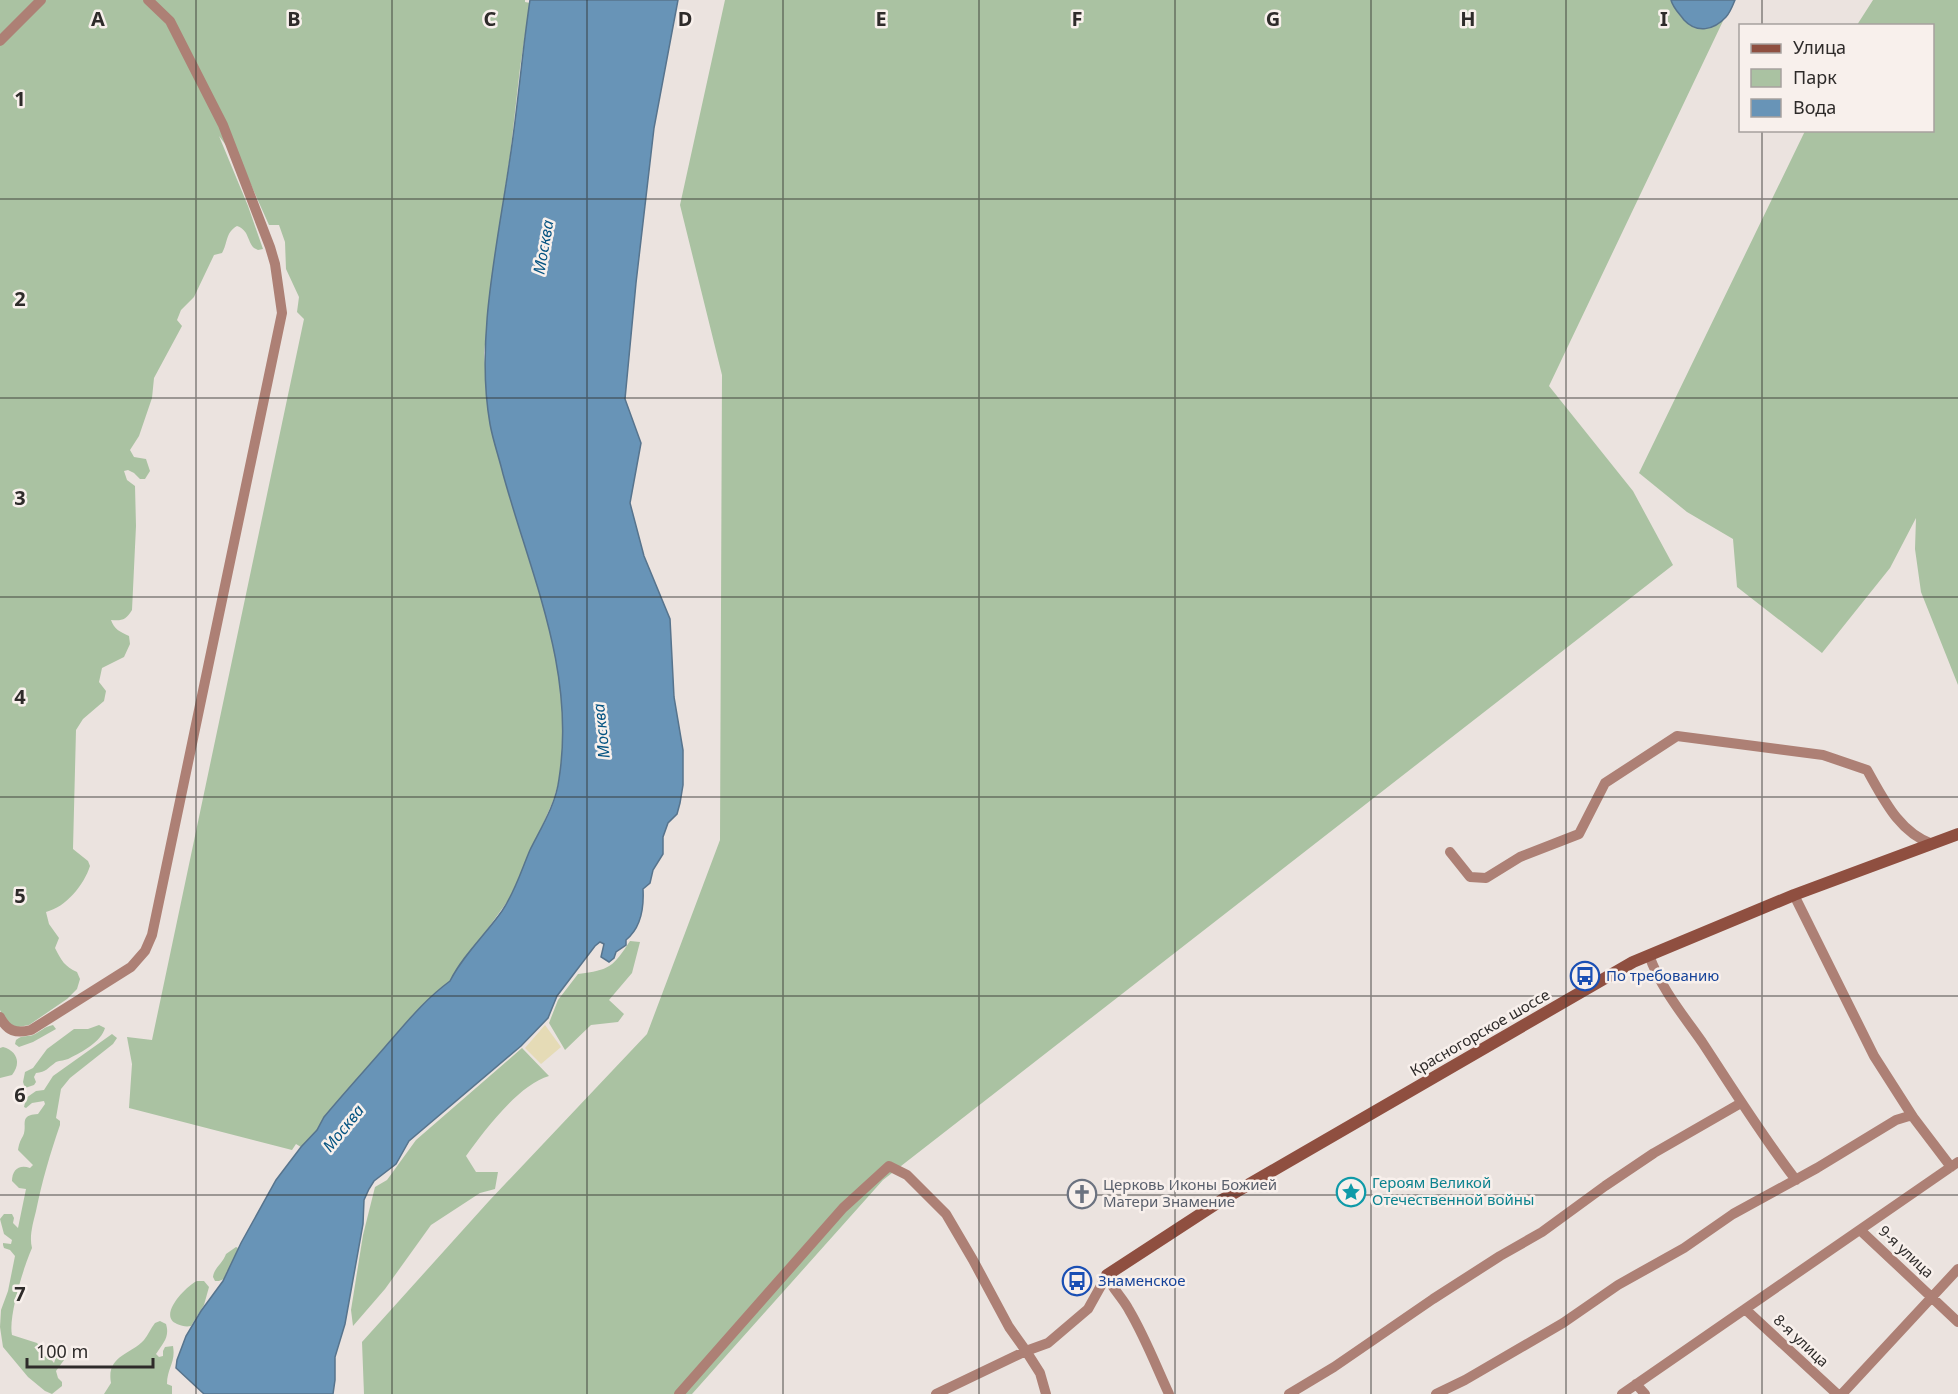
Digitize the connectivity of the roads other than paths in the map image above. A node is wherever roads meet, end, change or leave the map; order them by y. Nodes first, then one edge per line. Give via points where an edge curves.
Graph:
1 (41, 0) edge
2 (148, 0) edge
3 (0, 41) edge
4 (1958, 834) edge
5 (1932, 844) junction
6 (1450, 852) dead end
7 (1794, 895) junction
8 (1649, 955) junction
9 (0, 1017) edge
10 (1741, 1103) junction
11 (1913, 1117) junction
12 (1955, 1165) edge
13 (1796, 1180) junction
14 (1860, 1230) junction
15 (1958, 1269) edge
16 (1107, 1275) junction
17 (1092, 1287) dead end
18 (1932, 1297) junction
19 (1745, 1309) junction
20 (1958, 1322) edge
21 (1026, 1351) junction
22 (1636, 1384) junction
23 (679, 1394) edge
24 (936, 1394) edge
25 (1046, 1394) edge
26 (1169, 1394) edge
27 (1288, 1394) edge
28 (1436, 1394) edge
29 (1622, 1394) edge
30 (1646, 1394) edge
31 (1837, 1394) edge
32 (1842, 1394) edge

1 - 3 street
2 - 9 street via 170,21 223,125 275,264 282,314 152,935 131,968 31,1030 10,1030
4 - 5 street, Красногорское шоссе
5 - 6 street via 1908,831 1886,803 1868,770 1823,755 1677,736 1605,783 1580,834 1520,856 1486,878 1470,877
5 - 7 street, Красногорское шоссе
7 - 8 street, Красногорское шоссе
7 - 11 street via 1874,1056
8 - 10 street via 1678,1008
8 - 16 street, Красногорское шоссе via 1222,1200
10 - 13 street
10 - 27 street via 1654,1153 1542,1232
11 - 12 street
11 - 13 street via 1896,1120
12 - 14 street
13 - 28 street via 1733,1214 1563,1323
14 - 18 street, 9-я улица
14 - 19 street
15 - 18 street
16 - 17 street
16 - 21 street via 1088,1309 1048,1343
16 - 26 street via 1111,1287 1128,1306
18 - 20 street, 9-я улица
18 - 32 street
19 - 22 street
19 - 31 street, 8-я улица
21 - 23 street via 946,1214 907,1175 889,1166 843,1208
21 - 24 street
21 - 25 street via 1040,1373
22 - 29 street
22 - 30 street

